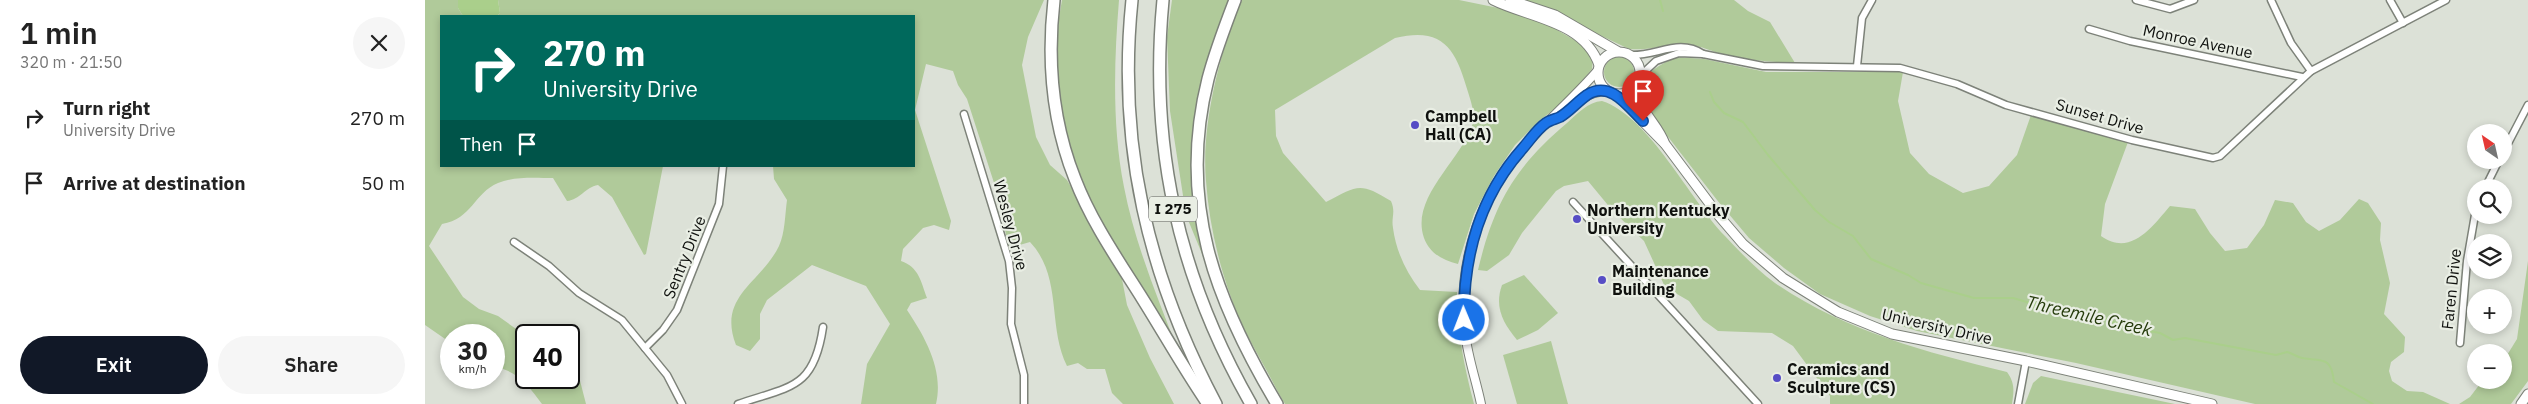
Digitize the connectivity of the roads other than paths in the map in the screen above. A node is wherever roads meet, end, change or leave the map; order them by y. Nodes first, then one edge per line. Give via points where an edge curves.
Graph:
1 (1053, 0) edge
2 (1132, 0) edge
3 (1163, 0) edge
4 (1235, 0) edge
5 (1493, 0) edge
6 (1510, 0) edge
7 (1872, 0) edge
8 (2136, 0) edge
9 (2194, 0) edge
10 (2271, 0) edge
11 (2390, 0) edge
12 (2446, 0) edge
13 (2403, 23) junction
14 (2089, 29) dead end
15 (1617, 51) junction
16 (1703, 54) junction
17 (1631, 55) junction
18 (1857, 66) junction
19 (1599, 67) junction
20 (2311, 70) junction
21 (2302, 77) junction
22 (1639, 79) junction
23 (1613, 93) junction
24 (2528, 105) edge
25 (964, 114) dead end
26 (1547, 123) junction
27 (2513, 134) edge
28 (1665, 144) junction
29 (723, 167) edge
30 (1573, 202) dead end
31 (2473, 224) edge
32 (514, 242) dead end
33 (823, 327) dead end
34 (2460, 343) dead end
35 (645, 348) junction
36 (2027, 362) junction
37 (2528, 394) edge
38 (682, 404) edge
39 (738, 404) edge
40 (1024, 404) edge
41 (1208, 404) edge
42 (1216, 404) edge
43 (1251, 404) edge
44 (1277, 404) edge
45 (1481, 404) edge
46 (1758, 404) edge
47 (2018, 404) edge
48 (2212, 404) edge
49 (2521, 404) edge

1 - 41 highway via 1050,64 1054,104 1063,146 1075,179 1117,258
2 - 42 highway, I 275 via 1128,83 1141,205 1155,261 1174,315
3 - 43 highway, I 275 via 1159,58 1161,136 1172,207 1199,294 1227,360
4 - 44 highway via 1213,60 1202,110 1198,144 1201,218 1221,298 1248,355
5 - 19 main road via 1551,21 1577,36 1593,50
6 - 15 main road via 1555,15
7 - 18 street via 1862,18
8 - 9 street via 2170,9
10 - 20 street via 2291,43
11 - 13 street
12 - 13 street, Sunset Drive
13 - 20 street, Sunset Drive
14 - 21 street, Monroe Avenue via 2130,41
15 - 17 main road
15 - 19 main road via 1610,53
16 - 17 street, Sunset Drive via 1695,49 1674,46
16 - 18 street, Sunset Drive via 1763,66
16 - 22 street, Sunset Drive via 1666,56 1656,61
17 - 22 main road via 1639,64
18 - 21 street, Sunset Drive via 1903,68 1957,84 1992,100 2132,140 2213,158 2220,156
19 - 23 main road via 1600,83
19 - 26 street via 1574,98 1556,111
20 - 21 street, Sunset Drive
22 - 23 main road via 1628,92
22 - 28 main road, University Drive via 1637,94 1641,106 1661,132
23 - 26 street via 1589,94
23 - 28 main road, University Drive
24 - 27 street
25 - 40 street, Wesley Drive via 1010,268 1013,288 1011,324 1024,375
26 - 45 street via 1515,157 1495,187 1481,216 1469,254 1464,289 1465,332
28 - 36 main road, University Drive via 1737,238 1811,297 1892,334
29 - 35 street, Sentry Drive via 719,204 677,310
30 - 46 street
31 - 34 street, Faren Drive
32 - 35 street via 549,266 579,293 622,320
33 - 39 street via 816,362 804,377 792,386
35 - 38 street via 673,382
36 - 47 street
36 - 48 main road, University Drive
37 - 49 main road

